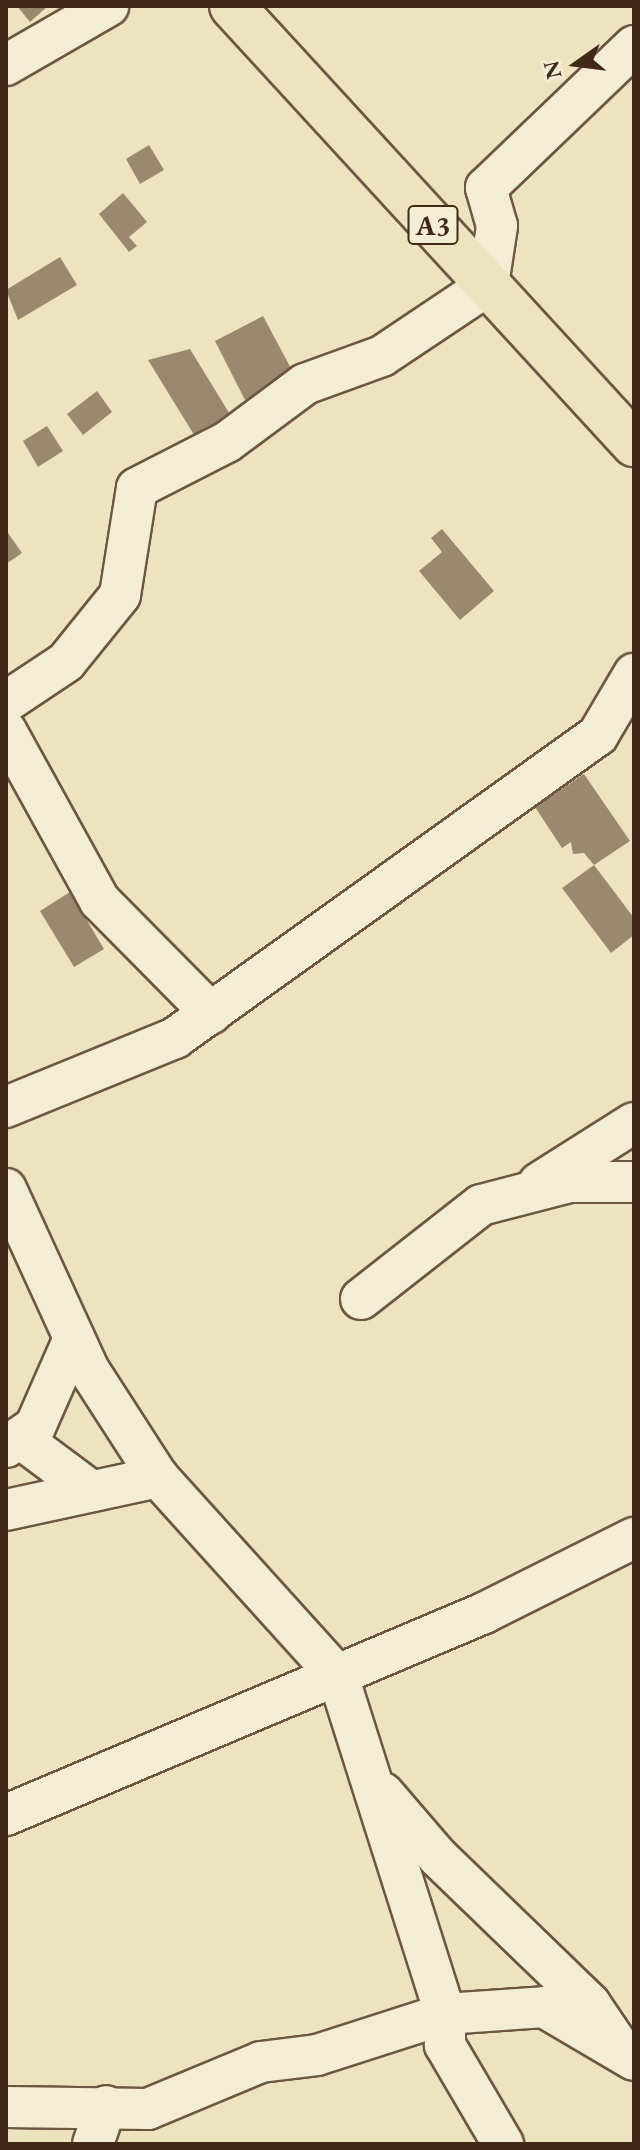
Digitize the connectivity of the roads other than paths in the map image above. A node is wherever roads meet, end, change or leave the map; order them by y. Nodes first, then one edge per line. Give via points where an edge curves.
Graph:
1 (108, 6) edge
2 (232, 6) edge
3 (634, 46) edge
4 (6, 65) edge
5 (488, 285) junction
6 (634, 444) edge
7 (634, 674) edge
8 (6, 702) edge
9 (6, 731) edge
10 (211, 1013) junction
11 (6, 1107) edge
12 (634, 1123) edge
13 (634, 1182) edge
14 (6, 1189) edge
15 (520, 1195) junction
16 (361, 1299) dead end
17 (74, 1338) junction
18 (13, 1443) edge
19 (158, 1477) junction
20 (91, 1491) junction
21 (6, 1510) edge
22 (634, 1538) edge
23 (338, 1676) junction
24 (370, 1778) junction
25 (6, 1815) edge
26 (445, 2014) junction
27 (629, 2057) edge
28 (106, 2106) junction
29 (6, 2107) edge
30 (93, 2144) edge
31 (503, 2144) edge

1 - 4 street
2 - 5 highway, A3
3 - 5 street via 486,188 497,226
5 - 6 highway, A3
5 - 8 street via 382,356 305,384 227,442 137,488 120,595 66,662
7 - 10 street via 598,735
9 - 10 street via 100,901
10 - 11 street via 175,1038
12 - 15 street
13 - 15 street via 569,1182
14 - 17 street
15 - 16 street via 481,1205
17 - 18 street via 35,1427
17 - 19 street
18 - 20 street
19 - 20 street
19 - 23 street
20 - 21 street
22 - 23 street
23 - 24 street
23 - 25 street
24 - 26 street
24 - 27 street via 438,1857 590,2004
26 - 27 street via 544,2007
26 - 28 street via 317,2055 261,2062 148,2109
26 - 31 street via 445,2045
28 - 29 street
28 - 30 street

